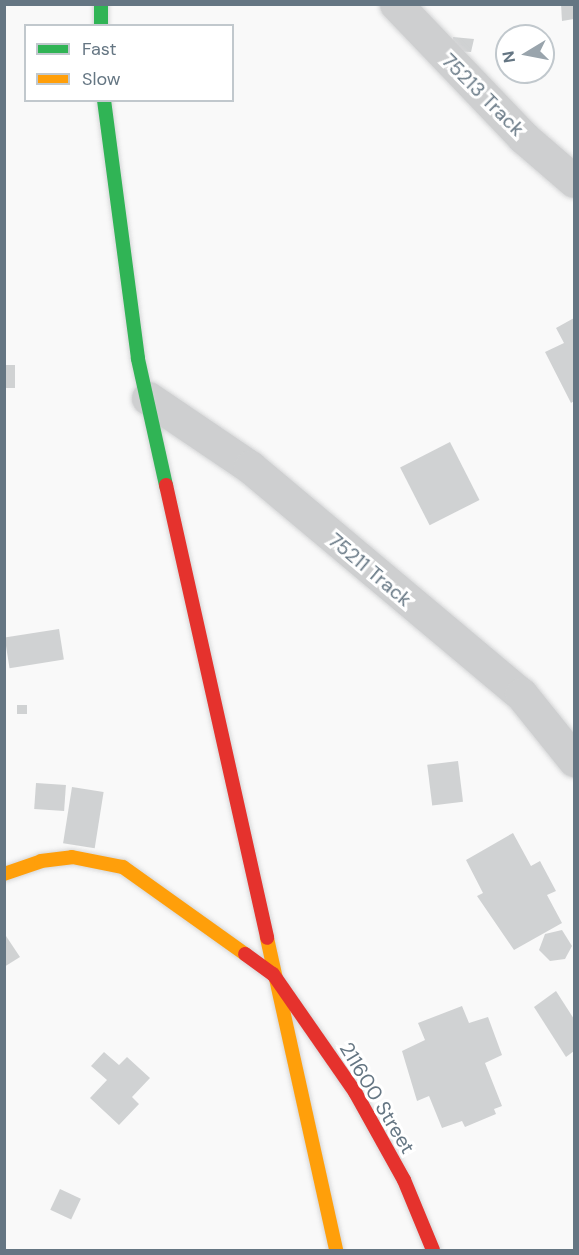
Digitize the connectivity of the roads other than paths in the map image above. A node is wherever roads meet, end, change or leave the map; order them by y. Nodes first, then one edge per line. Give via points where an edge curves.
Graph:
1 (101, 4) edge
2 (396, 4) edge
3 (101, 24) edge
4 (104, 102) edge
5 (574, 181) edge
6 (148, 398) junction
7 (574, 760) edge
8 (4, 874) edge
9 (273, 974) junction
10 (336, 1251) edge
11 (433, 1251) edge

1 - 3 street
2 - 5 street, 75213 Track via 523,137
4 - 6 street via 138,359
6 - 7 street, 75211 Track via 250,467 521,694
6 - 9 street
8 - 9 street via 41,861 72,857 123,867
9 - 10 street
9 - 11 street, 211600 Street via 355,1092 404,1180

